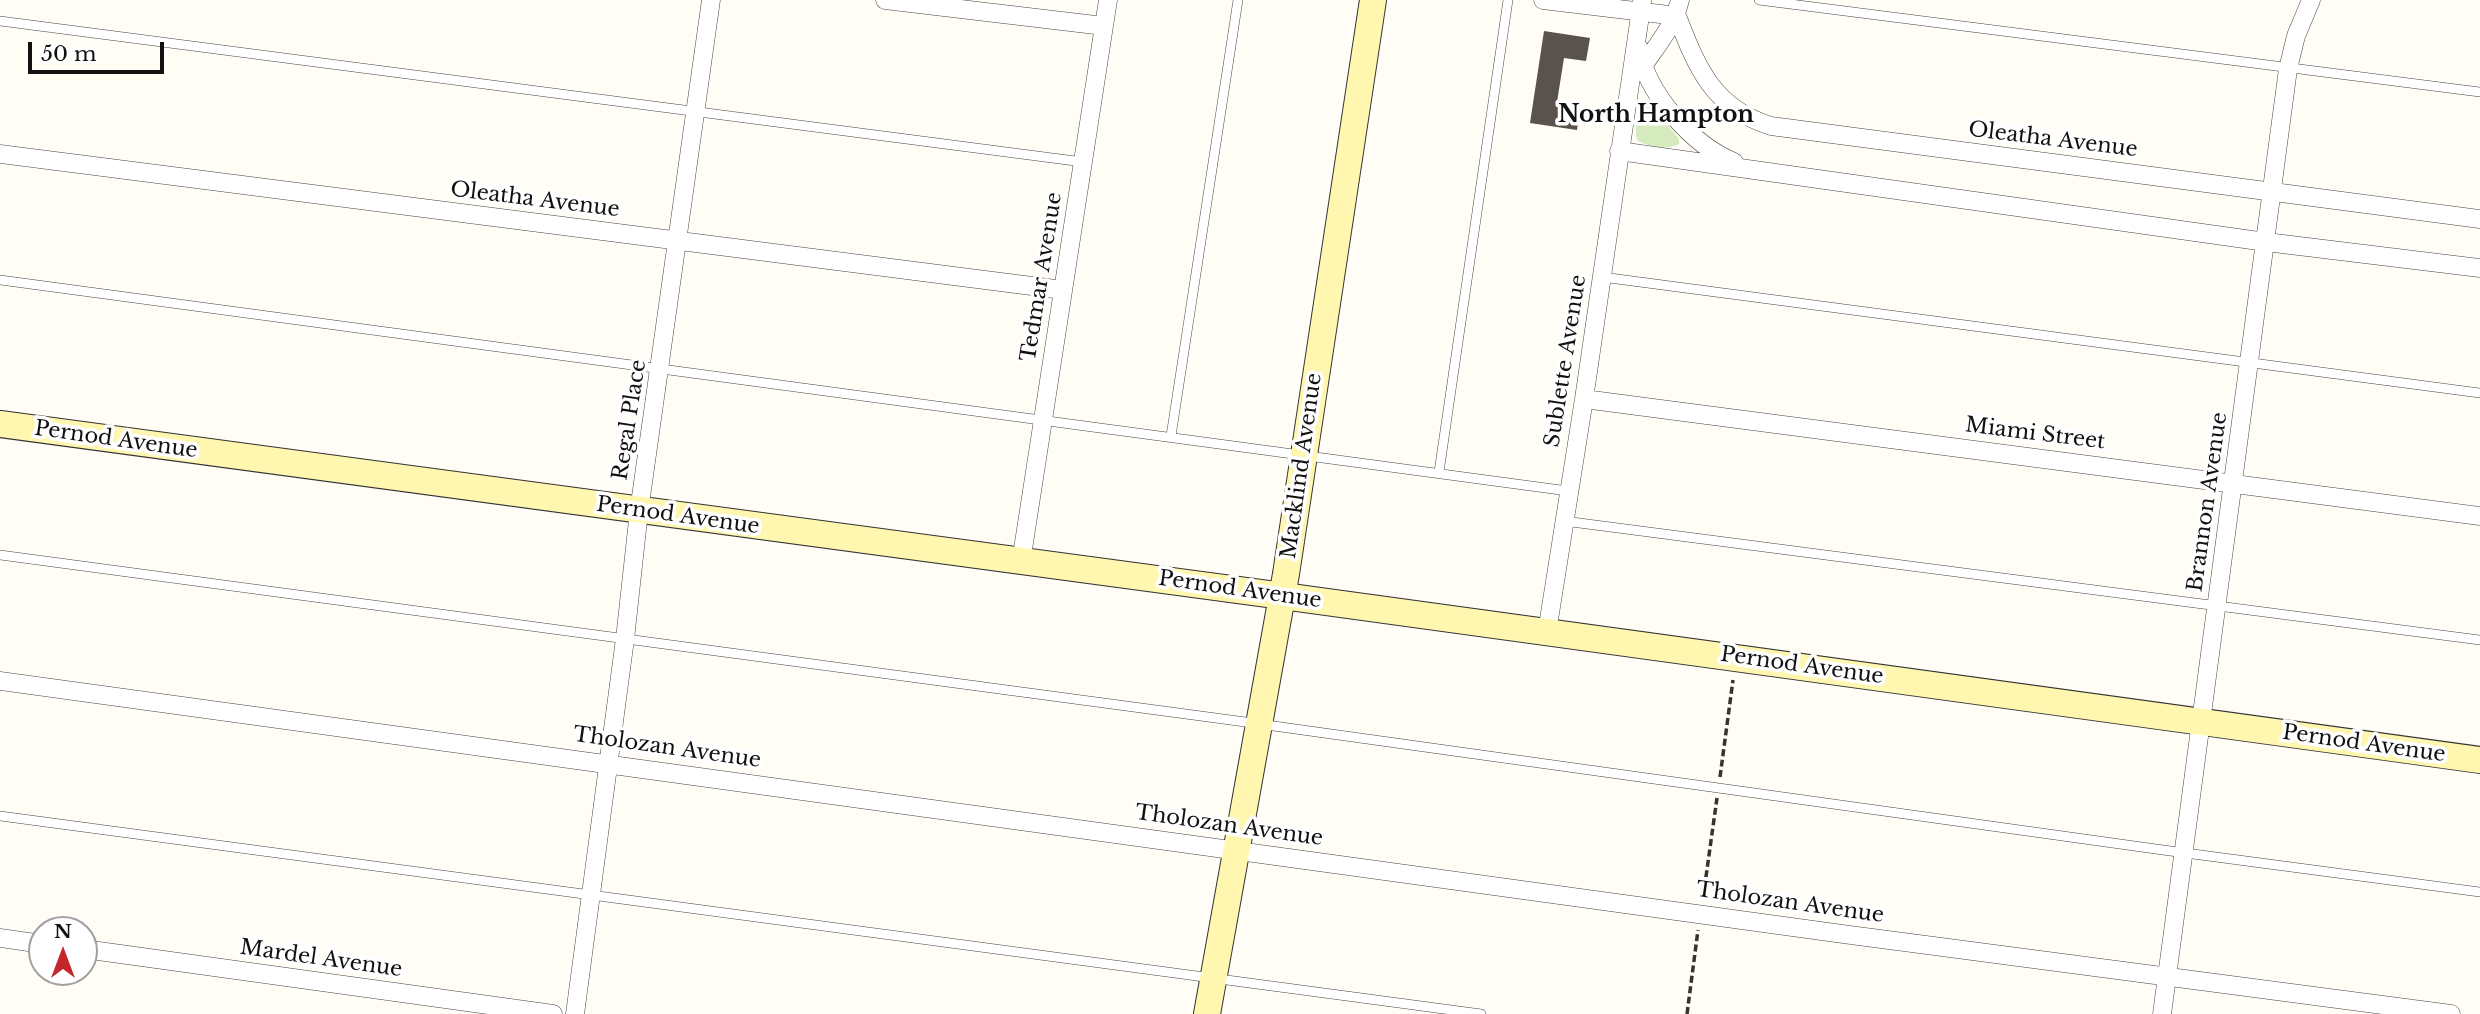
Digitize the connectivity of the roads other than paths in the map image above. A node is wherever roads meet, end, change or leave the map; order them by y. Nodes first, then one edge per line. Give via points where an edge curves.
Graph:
1 (711, 0) edge
2 (885, 0) edge
3 (1108, 0) edge
4 (1238, 0) edge
5 (1373, 0) edge
6 (1508, 0) edge
7 (1543, 0) edge
8 (1759, 0) edge
9 (2311, 0) edge
10 (1641, 6) edge
11 (1678, 8) edge
12 (0, 21) edge
13 (1104, 26) junction
14 (1637, 34) junction
15 (1643, 65) junction
16 (2288, 69) junction
17 (2480, 92) edge
18 (1628, 97) junction
19 (696, 111) junction
20 (1619, 151) junction
21 (0, 154) edge
22 (1083, 162) junction
23 (1763, 171) junction
24 (2273, 192) junction
25 (2480, 219) edge
26 (678, 241) junction
27 (2266, 242) junction
28 (2480, 268) edge
29 (1602, 277) junction
30 (0, 280) edge
31 (1063, 290) junction
32 (2249, 364) junction
33 (661, 369) junction
34 (2480, 393) edge
35 (1584, 399) junction
36 (1043, 419) junction
37 (0, 424) edge
38 (1171, 436) junction
39 (1304, 455) junction
40 (1439, 472) junction
41 (2233, 483) junction
42 (1568, 491) junction
43 (639, 510) junction
44 (2480, 516) edge
45 (1564, 522) junction
46 (0, 555) edge
47 (1021, 562) junction
48 (1283, 596) junction
49 (2217, 606) junction
50 (1547, 632) junction
51 (625, 639) junction
52 (2480, 640) edge
53 (0, 681) edge
54 (2201, 720) junction
55 (1260, 724) junction
56 (2480, 760) edge
57 (609, 762) junction
58 (0, 816) edge
59 (1237, 850) junction
60 (2183, 853) junction
61 (2480, 892) edge
62 (591, 896) junction
63 (0, 938) edge
64 (28, 942) edge
65 (98, 952) edge
66 (1214, 977) junction
67 (2167, 978) junction
68 (553, 1014) edge
69 (575, 1014) edge
70 (1207, 1014) edge
71 (1481, 1014) edge
72 (2162, 1014) edge
73 (2451, 1014) edge

1 - 19 street, Regal Place
2 - 13 street
3 - 13 street, Tedmar Avenue
4 - 38 lane
5 - 39 street, Macklind Avenue
6 - 40 lane
7 - 10 street
8 - 16 lane
9 - 16 street, Brannon Avenue
10 - 11 street
10 - 14 street, Sublette Avenue
11 - 15 street, Sublette Avenue via 1668,33
11 - 24 street, Oleatha Avenue via 1691,54 1716,93 1750,119 1785,128
12 - 19 lane
13 - 22 street, Tedmar Avenue
14 - 15 street
14 - 18 street, Sublette Avenue
15 - 18 street, Sublette Avenue
15 - 23 street via 1669,111 1711,151
16 - 17 lane
16 - 24 street, Brannon Avenue
18 - 20 street, Sublette Avenue
19 - 22 lane
19 - 26 street, Regal Place
20 - 23 street
20 - 29 street, Sublette Avenue
21 - 26 street, Oleatha Avenue
22 - 31 street, Tedmar Avenue
23 - 27 street
24 - 25 street, Oleatha Avenue
24 - 27 street, Brannon Avenue
26 - 31 street, Oleatha Avenue
26 - 33 street, Regal Place
27 - 28 street
27 - 32 street, Brannon Avenue
29 - 32 lane
29 - 35 street, Sublette Avenue
30 - 33 lane
31 - 36 street, Tedmar Avenue
32 - 34 lane
32 - 41 street, Brannon Avenue
33 - 36 lane
33 - 43 street, Regal Place
35 - 41 street, Miami Street
35 - 42 street, Sublette Avenue
36 - 38 lane
36 - 47 street, Tedmar Avenue
37 - 43 street, Pernod Avenue
38 - 39 lane
39 - 40 lane
39 - 48 street, Macklind Avenue
40 - 42 lane
41 - 44 street, Miami Street
41 - 49 street, Brannon Avenue
42 - 45 street, Sublette Avenue
43 - 47 street, Pernod Avenue
43 - 51 street, Regal Place
45 - 49 lane
45 - 50 street, Sublette Avenue
46 - 51 lane
47 - 48 street, Pernod Avenue
48 - 50 street, Pernod Avenue
48 - 55 street, Macklind Avenue
49 - 52 lane
49 - 54 street, Brannon Avenue
50 - 54 street, Pernod Avenue
51 - 55 lane
51 - 57 street, Regal Place
53 - 57 street, Tholozan Avenue
54 - 56 street, Pernod Avenue
54 - 60 street, Brannon Avenue
55 - 59 street, Macklind Avenue
55 - 60 lane
57 - 59 street, Tholozan Avenue
57 - 62 street, Regal Place
58 - 62 lane
59 - 66 street, Macklind Avenue
59 - 67 street, Tholozan Avenue
60 - 61 lane
60 - 67 street, Brannon Avenue
62 - 66 lane
62 - 69 street, Regal Place
63 - 64 street
65 - 68 street, Mardel Avenue
66 - 70 street, Macklind Avenue
66 - 71 lane
67 - 72 street, Brannon Avenue
67 - 73 street, Tholozan Avenue

